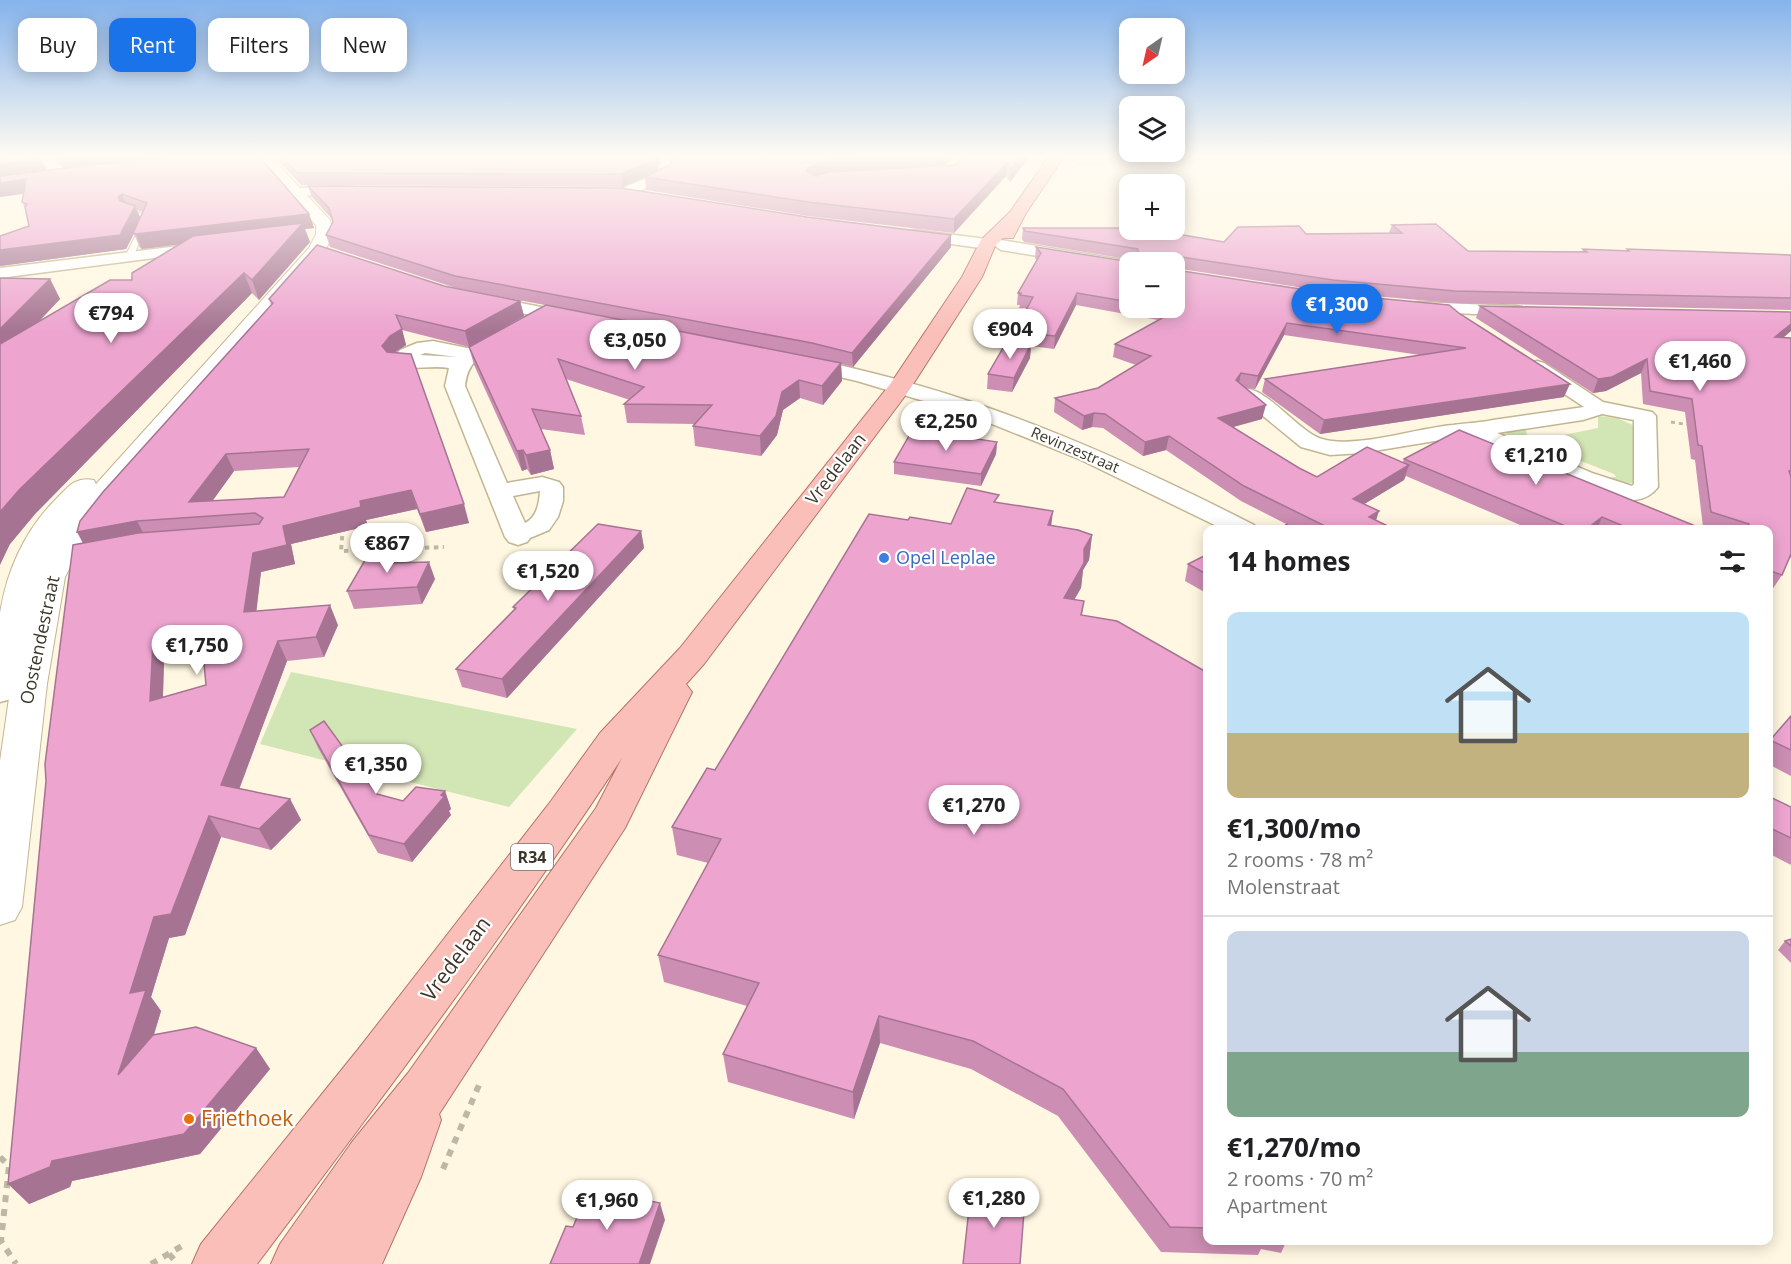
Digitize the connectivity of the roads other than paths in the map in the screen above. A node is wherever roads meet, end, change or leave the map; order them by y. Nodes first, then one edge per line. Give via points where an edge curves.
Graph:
1 (138, 214) edge
2 (316, 214) edge
3 (1017, 214) edge
4 (902, 233) edge
5 (321, 244) junction
6 (994, 244) junction
7 (224, 246) edge
8 (129, 257) junction
9 (1119, 264) edge
10 (0, 273) edge
11 (466, 297) edge
12 (1404, 306) edge
13 (1451, 310) junction
14 (1530, 311) edge
15 (547, 313) junction
16 (590, 322) edge
17 (1478, 330) edge
18 (1523, 358) edge
19 (788, 360) edge
20 (900, 387) junction
21 (1245, 393) edge
22 (1597, 407) junction
23 (1487, 430) junction
24 (499, 492) junction
25 (1235, 525) edge
26 (692, 656) junction
27 (10, 684) edge
28 (0, 907) edge
29 (426, 1090) junction
30 (221, 1264) edge
31 (300, 1264) edge
32 (352, 1264) edge

1 - 8 lane via 148,217
2 - 5 street via 324,224
3 - 6 main road, Vredelaan / R34
4 - 6 street
5 - 27 street, Oostendestraat via 83,515 62,562 50,578
5 - 27 street, Oostendestraat via 56,516 33,549
6 - 9 street
6 - 20 main road, Vredelaan / R34
7 - 8 street
8 - 10 street
11 - 15 street
12 - 13 street
13 - 14 street
13 - 17 street
15 - 16 street
15 - 24 street via 465,359 455,372 455,386
18 - 22 street
19 - 20 street, Revinzestraat
20 - 25 street, Revinzestraat via 943,398 1093,456
20 - 26 main road, Vredelaan / R34
21 - 23 street via 1310,442 1330,448
22 - 23 street via 1583,414
22 - 23 street via 1645,416 1646,488 1633,493 1605,486 1486,436
24 - 24 street via 542,484 551,487 553,495 541,524 517,534
26 - 29 main road, Vredelaan / R34 via 611,817
26 - 30 main road, Vredelaan / R34 via 613,742 378,1063
27 - 28 street, Oostendestraat
29 - 31 main road, Vredelaan / R34
29 - 32 main road, R34 via 394,1177

